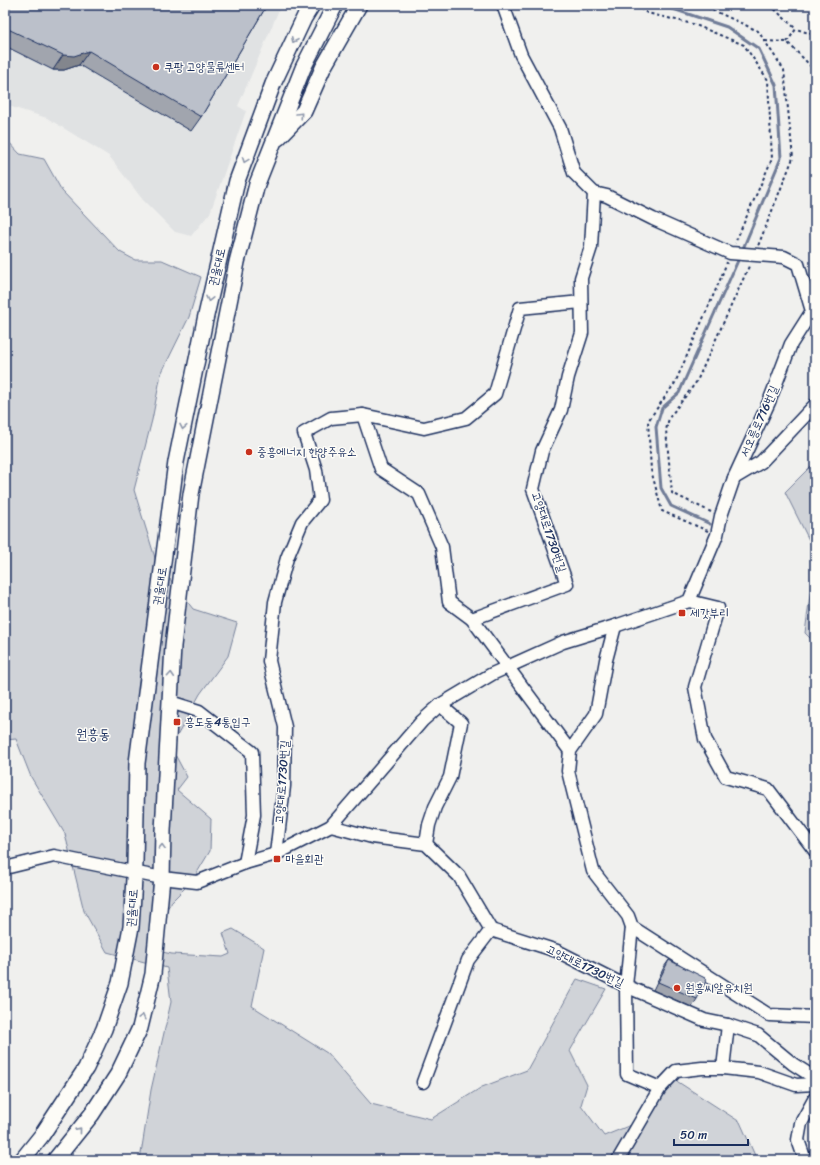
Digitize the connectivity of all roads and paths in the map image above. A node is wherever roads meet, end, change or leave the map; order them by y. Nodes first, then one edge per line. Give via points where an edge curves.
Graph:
1 (312, 5) edge
2 (335, 5) edge
3 (359, 5) edge
4 (503, 5) edge
5 (634, 5) edge
6 (702, 5) edge
7 (770, 5) edge
8 (796, 29) junction
9 (815, 35) edge
10 (764, 41) junction
11 (787, 42) junction
12 (815, 71) edge
13 (273, 143) junction
14 (594, 193) junction
15 (742, 254) junction
16 (581, 302) junction
17 (815, 405) edge
18 (363, 415) junction
19 (734, 478) junction
20 (721, 516) junction
21 (717, 535) junction
22 (690, 601) junction
23 (472, 619) junction
24 (615, 626) junction
25 (508, 666) junction
26 (170, 702) junction
27 (440, 705) junction
28 (570, 751) junction
29 (331, 826) junction
30 (426, 844) junction
31 (815, 851) edge
32 (276, 854) junction
33 (245, 864) junction
34 (5, 868) edge
35 (135, 872) junction
36 (162, 878) junction
37 (632, 927) junction
38 (491, 930) junction
39 (626, 986) junction
40 (815, 1017) edge
41 (728, 1025) junction
42 (723, 1068) junction
43 (815, 1078) edge
44 (422, 1082) dead end
45 (815, 1084) edge
46 (660, 1088) junction
47 (815, 1098) edge
48 (42, 1135) junction
49 (62, 1154) edge
50 (13, 1160) edge
51 (22, 1160) edge
52 (54, 1160) edge
53 (618, 1160) edge
54 (805, 1160) edge

1 -> 35 main road, 권율대로 via 273,84 237,181 219,254 176,462 137,763
2 - 13 main road, 권율대로 via 303,68
13 -> 3 main road via 304,111 323,68
4 - 14 street via 521,55 560,128 574,173
5 - 15 path via 647,13 693,24 744,45 768,80 772,159
6 - 10 path via 758,31
7 - 8 path
8 - 9 path
8 - 11 path
10 - 11 path
10 - 15 path via 784,70 792,158
11 - 12 path
26 -> 13 main road, 권율대로 via 173,646 191,494 237,262 257,184
14 - 15 street via 607,196 653,218
14 - 16 street, 고양대로1730번길 via 591,247 581,278
15 - 19 street, 서오릉로716번길 via 784,257 798,264 812,311 791,344 769,402
15 - 20 path via 697,381 670,418 666,430 672,493
15 - 21 path via 720,280 675,383 648,421 651,470 662,511
16 - 18 street, 고양대로1730번길 via 520,308 495,394 466,418 424,428
16 - 23 street, 고양대로1730번길 via 582,333 561,410 542,451 533,489 567,584
17 - 19 street, 서오릉로716번길 via 760,462
18 - 23 street via 381,469 419,494 442,547 449,602
18 - 32 street, 고양대로1730번길 via 331,418 304,434 316,470 320,500 302,522 287,558 274,602 268,661 285,727 284,786
19 - 20 street
20 - 21 street
21 - 22 street
22 - 24 street
22 - 31 street via 718,608 695,687 705,738 726,777 768,789
23 - 25 street
24 - 25 street via 563,642
24 - 28 street via 596,714
25 - 27 street
25 - 28 street
26 - 33 street via 199,711 252,752 254,815
36 -> 26 main road, 권율대로
27 - 29 street via 422,721
27 - 30 street via 461,723 450,777 435,807
28 - 37 street via 568,771 593,871 628,916
29 - 30 street via 372,837
29 - 32 street
30 - 38 street via 459,876
32 - 33 street
33 - 36 street via 197,882
34 - 35 street via 54,856
35 - 36 street
35 - 48 main road, 권율대로 via 131,927 120,983 104,1029 86,1068
49 -> 36 main road, 권율대로 via 118,1074 140,1028 153,974
37 - 39 street
37 - 40 street via 769,1015
38 - 39 street, 고양대로1730번길 via 556,951
38 - 44 street via 468,960
39 - 41 street, 고양대로1730번길 via 704,1020
39 - 46 street via 627,1074
41 - 42 street
41 - 43 street, 고양대로1730번길 via 758,1035 793,1064
42 - 45 street via 759,1072 796,1085
42 - 46 street via 676,1071
46 - 53 street
47 - 54 street via 800,1123 798,1140
48 - 50 main road
48 - 51 main road, 권율대로
49 - 52 main road, 권율대로

